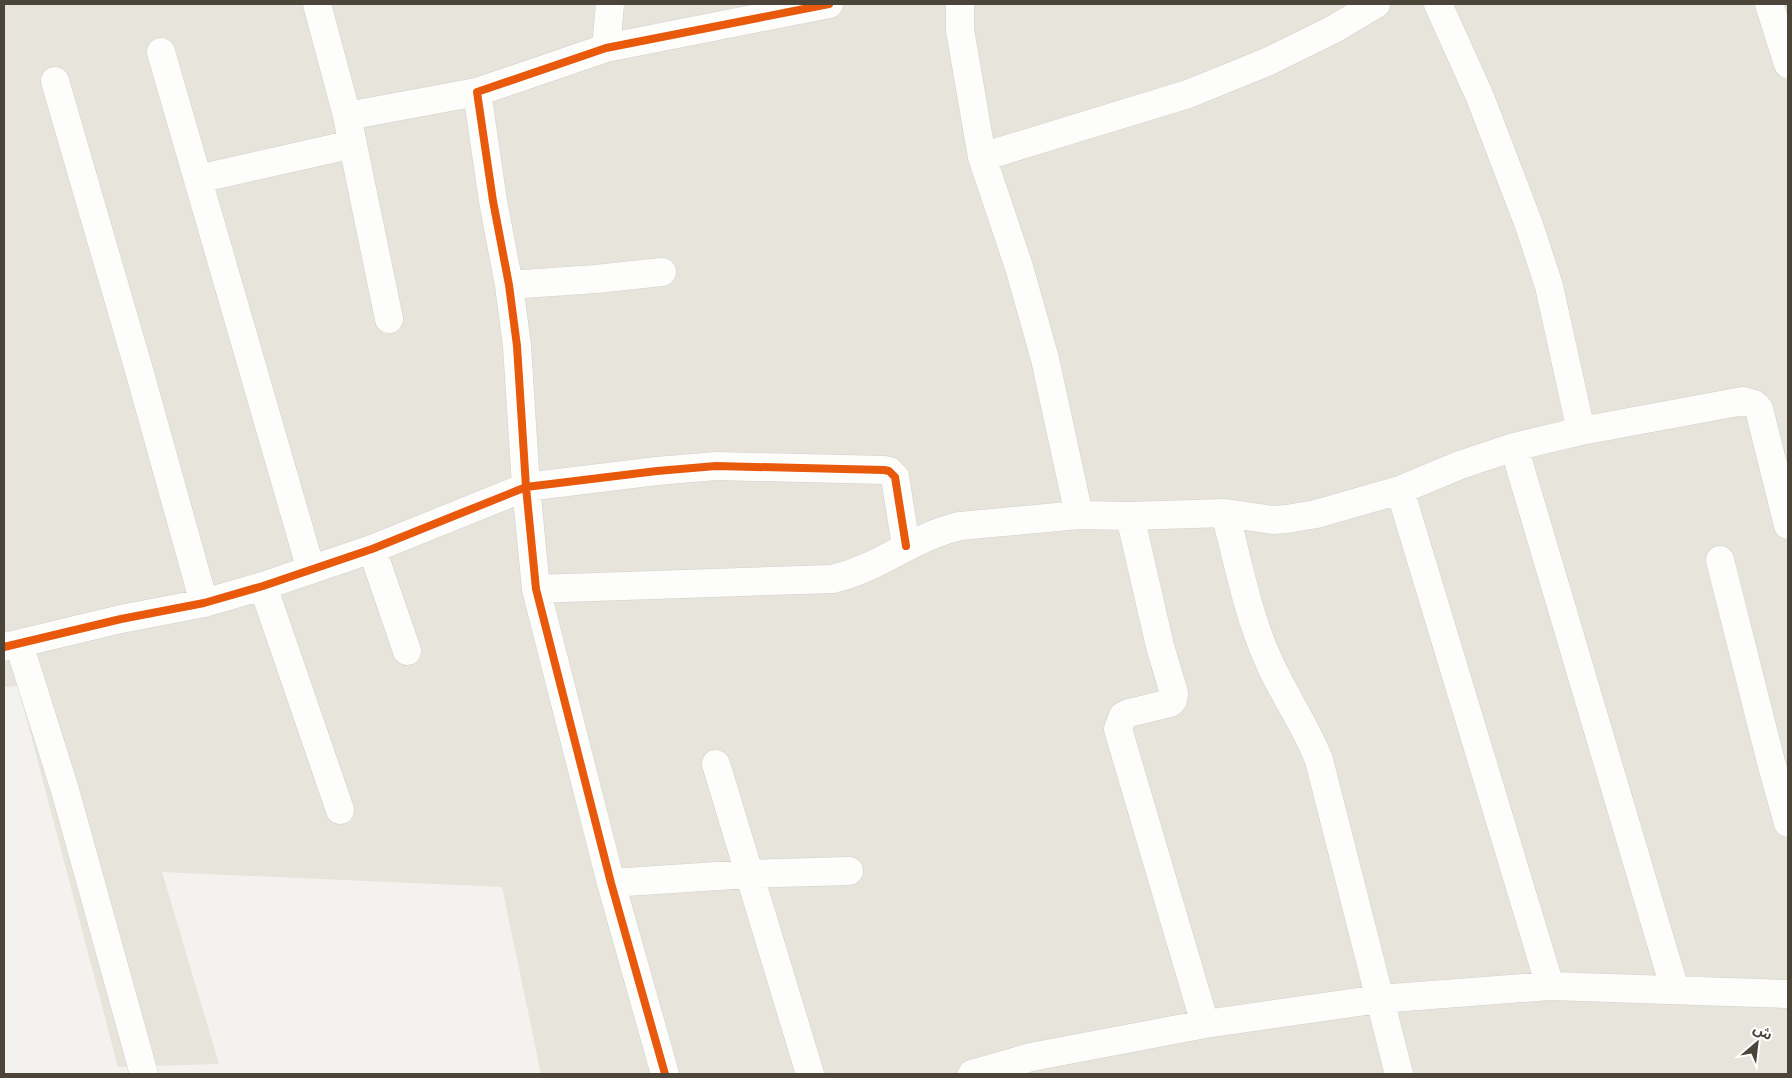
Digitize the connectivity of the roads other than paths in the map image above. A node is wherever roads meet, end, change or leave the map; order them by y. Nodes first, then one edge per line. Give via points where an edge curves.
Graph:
1 (317, 4) edge
2 (610, 4) edge
3 (829, 4) edge
4 (960, 4) edge
5 (1438, 4) edge
6 (1769, 4) edge
7 (1368, 6) edge
8 (606, 48) junction
9 (161, 52) dead end
10 (1788, 64) edge
11 (55, 81) dead end
12 (477, 92) junction
13 (347, 116) junction
14 (353, 144) junction
15 (982, 157) junction
16 (198, 179) junction
17 (662, 272) dead end
18 (509, 285) junction
19 (389, 318) dead end
20 (1581, 432) junction
21 (1514, 447) junction
22 (526, 487) junction
23 (1400, 490) junction
24 (1225, 513) junction
25 (1079, 515) junction
26 (1130, 516) junction
27 (1788, 525) edge
28 (906, 546) junction
29 (372, 549) junction
30 (1720, 560) dead end
31 (311, 570) junction
32 (264, 586) junction
33 (536, 589) junction
34 (204, 603) junction
35 (11, 646) edge
36 (407, 652) dead end
37 (716, 764) dead end
38 (340, 810) dead end
39 (1788, 823) edge
40 (848, 871) dead end
41 (748, 874) junction
42 (611, 884) junction
43 (1550, 986) junction
44 (1674, 990) junction
45 (1788, 994) edge
46 (1378, 999) junction
47 (1205, 1024) junction
48 (983, 1073) edge
49 (144, 1074) edge
50 (665, 1074) edge
51 (810, 1074) edge
52 (1399, 1074) edge

1 - 13 street
2 - 8 street
3 - 8 street
4 - 15 street via 960,30
5 - 20 street via 1480,97 1530,225 1549,286
6 - 10 street
7 - 15 street via 1334,29 1267,62 1188,94
8 - 12 street
9 - 16 street
11 - 34 street
12 - 13 street
12 - 18 street
13 - 14 street
14 - 16 street
14 - 19 street
15 - 25 street via 1019,267 1045,359
16 - 31 street
17 - 18 street
18 - 22 street via 517,346
20 - 21 street
20 - 27 street via 1743,401 1754,404 1759,409
21 - 23 street
21 - 44 street
22 - 28 street via 716,466 884,470 895,477
22 - 29 street
22 - 33 street
23 - 24 street via 1287,519
23 - 43 street
24 - 26 street
24 - 46 street via 1251,613 1267,657 1319,760
25 - 26 street
25 - 28 street via 960,526
26 - 47 street via 1174,694 1170,703 1123,716 1118,729
28 - 33 street via 863,570 832,579
29 - 31 street
29 - 36 street
30 - 39 street
31 - 32 street
32 - 34 street
32 - 38 street
33 - 42 street
34 - 35 street
35 - 49 street via 65,790
37 - 41 street
40 - 41 street
41 - 42 street
41 - 51 street
42 - 50 street
43 - 44 street
43 - 46 street
44 - 45 street
46 - 47 street
46 - 52 street
47 - 48 street via 1031,1057

